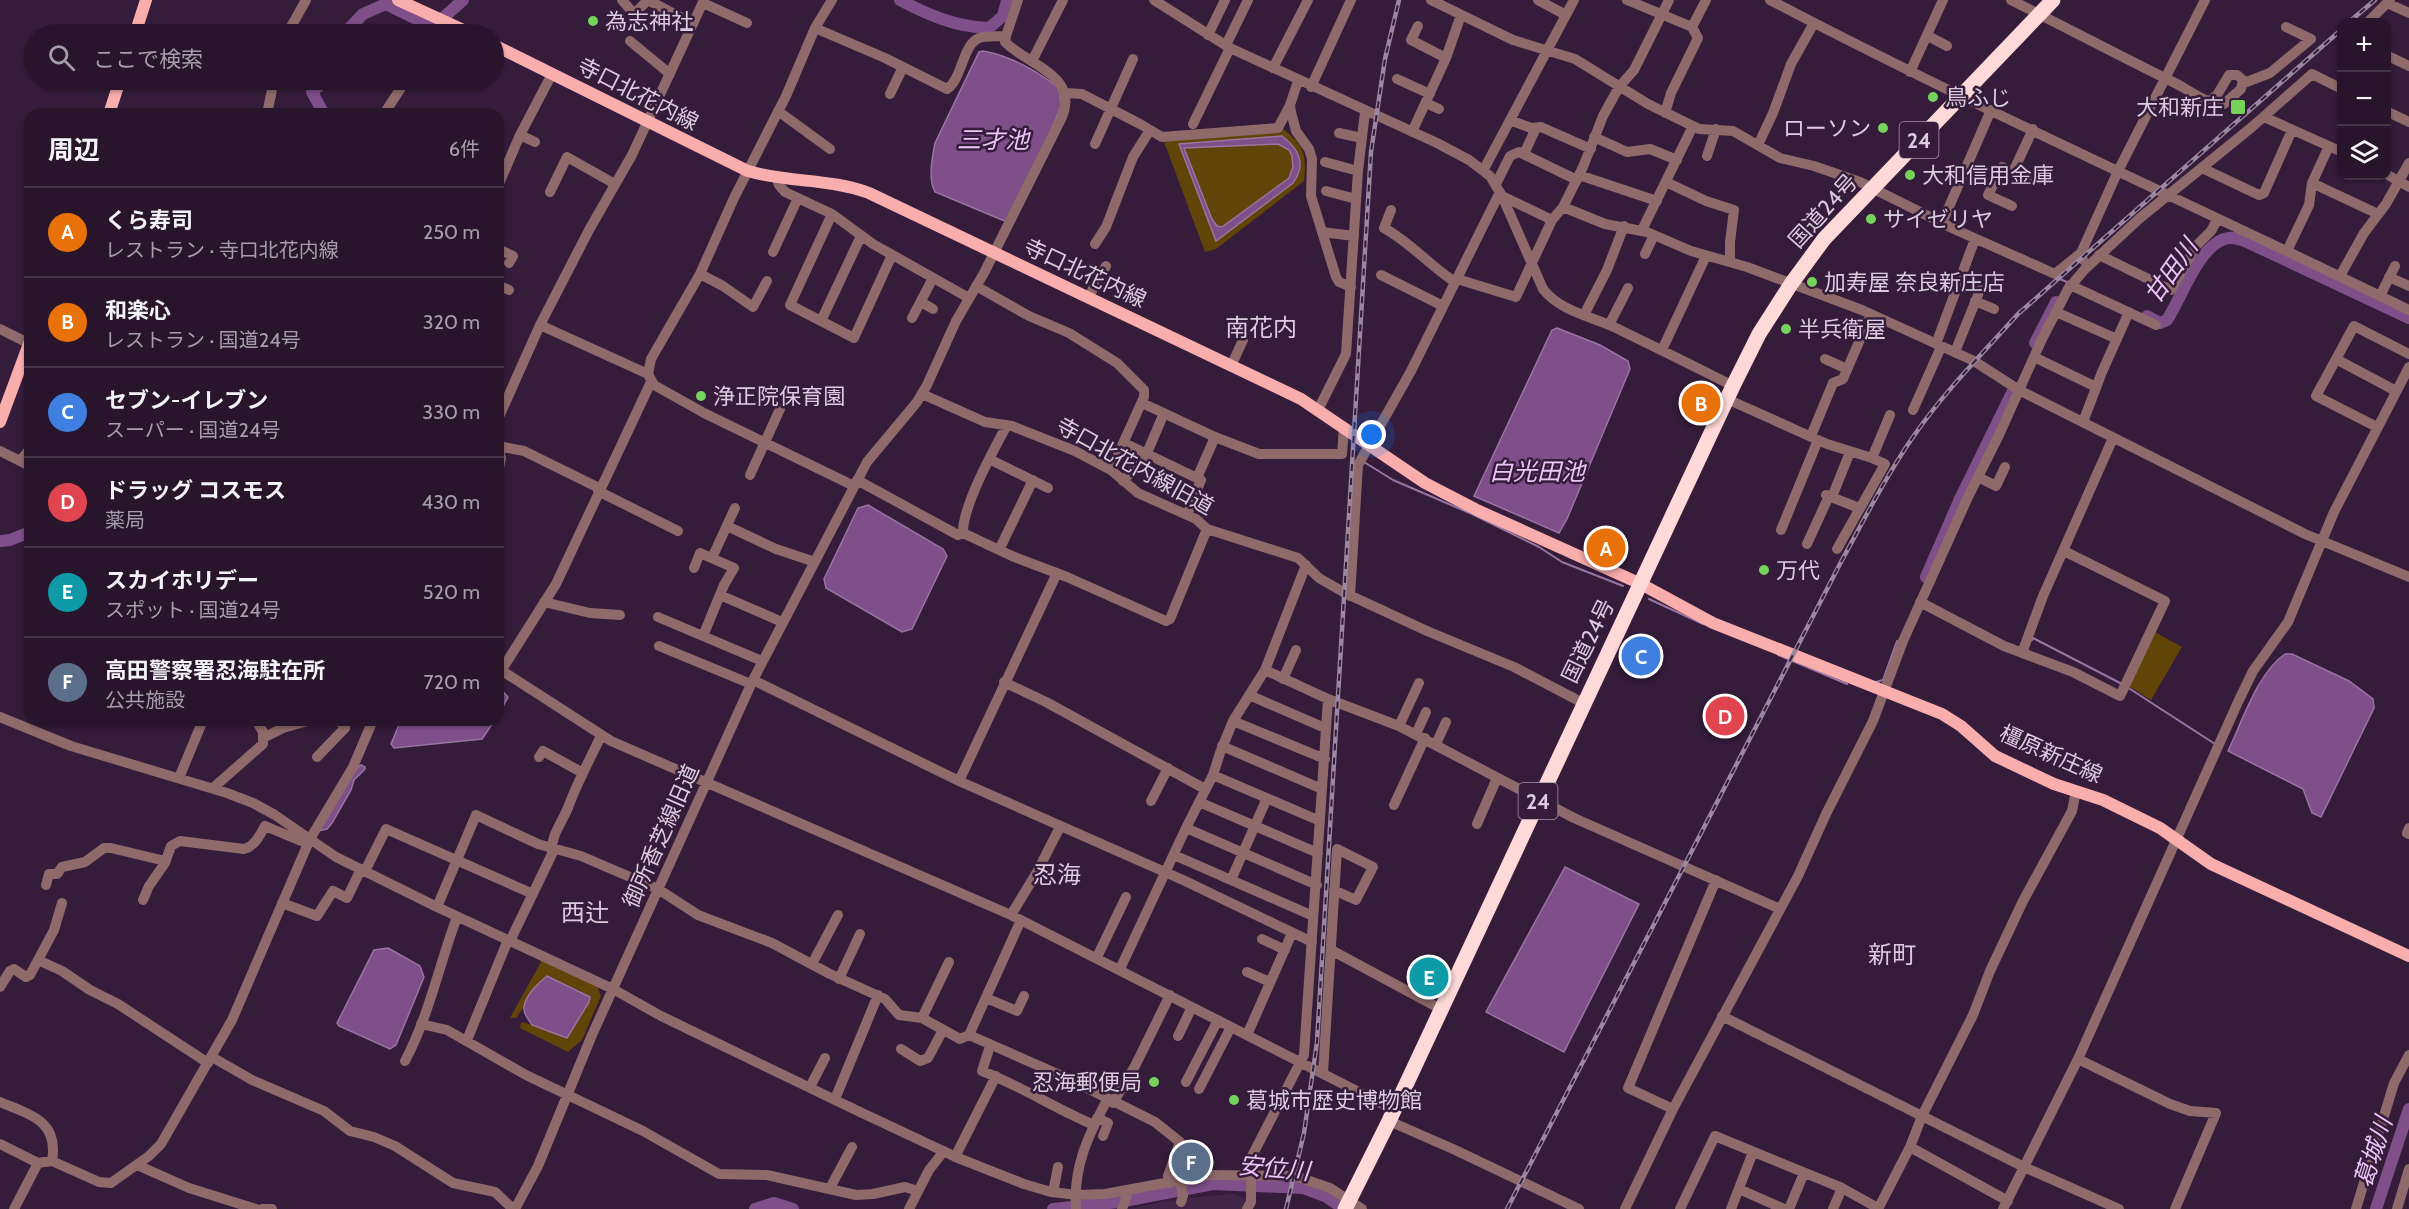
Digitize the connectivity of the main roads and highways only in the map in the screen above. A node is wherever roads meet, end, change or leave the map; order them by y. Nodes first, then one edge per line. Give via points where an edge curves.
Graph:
1 (146, 0) edge
2 (398, 0) edge
3 (2053, 0) edge
4 (423, 5) edge
5 (138, 24) edge
6 (450, 24) edge
7 (504, 50) edge
8 (117, 90) edge
9 (111, 108) edge
10 (24, 359) edge
11 (0, 422) edge
12 (1641, 584) junction
13 (2409, 956) edge
14 (1351, 1206) edge

1 - 5 main road
2 - 4 main road
3 - 12 highway, 国道24号 / 24 via 1824,239 1791,284 1759,334
4 - 6 main road
7 - 12 main road, 寺口北花内線 via 748,171 855,188 1231,366 1318,410 1447,495
8 - 9 main road
10 - 11 main road
12 - 13 main road, 橿原新庄線 via 1713,623 1942,714 1995,756 2054,784 2103,800 2177,838 2211,864
12 - 14 highway, 国道24号 / 24

